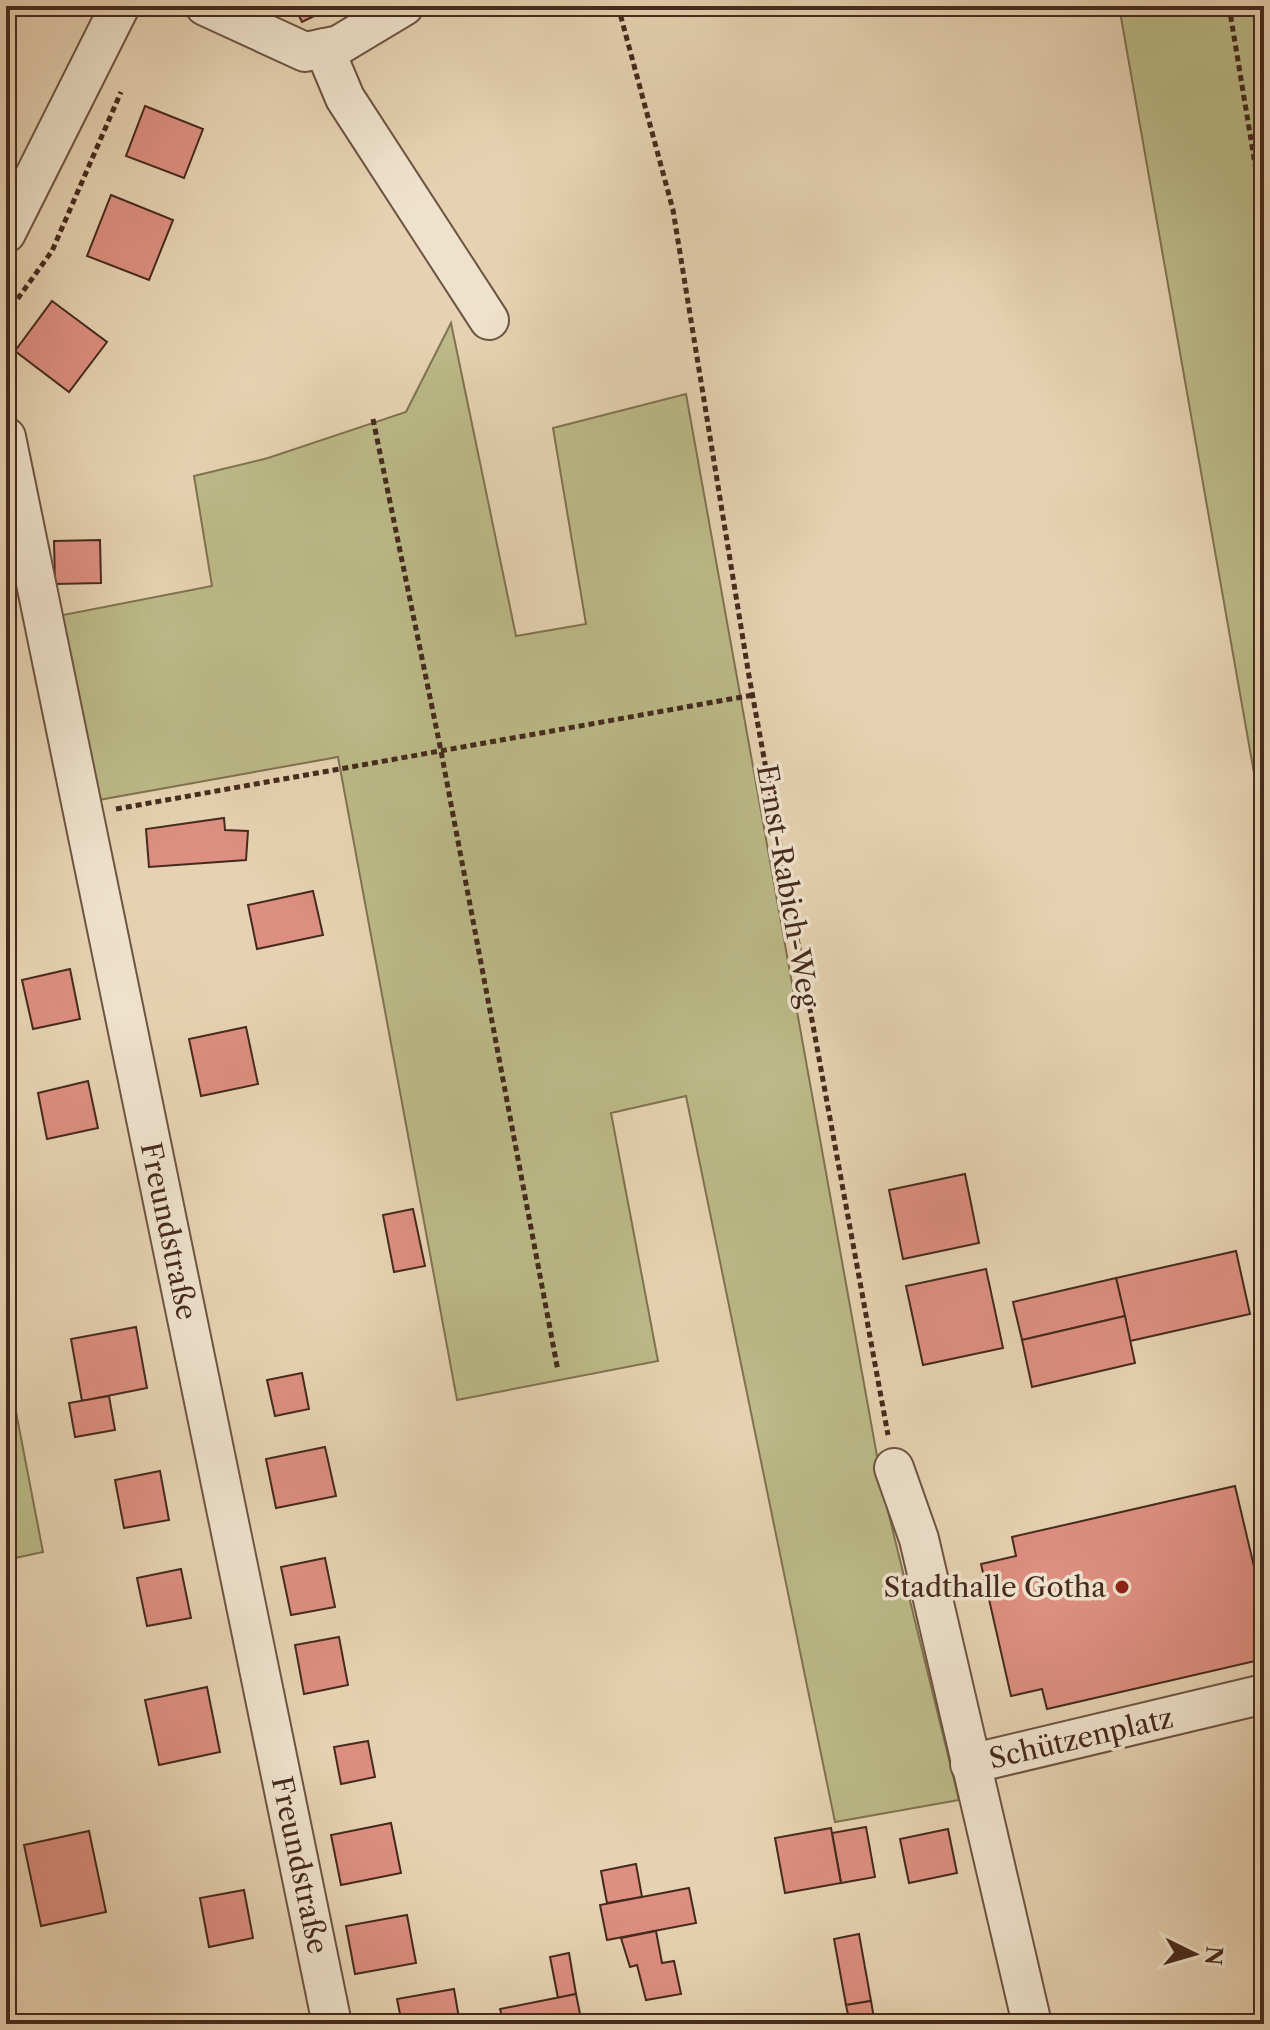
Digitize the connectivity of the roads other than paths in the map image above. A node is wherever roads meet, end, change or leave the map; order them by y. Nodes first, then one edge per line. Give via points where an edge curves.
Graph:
1 (120, 6) edge
2 (205, 6) edge
3 (404, 6) edge
4 (324, 48) junction
5 (6, 233) edge
6 (489, 320) dead end
7 (6, 437) edge
8 (894, 1468) road end
9 (1264, 1694) edge
10 (970, 1764) junction
11 (332, 2024) edge
12 (1032, 2024) edge

1 - 5 street
2 - 4 street via 305,52
3 - 4 street via 339,45
4 - 6 street via 345,98
7 - 11 street, Freundstraße
8 - 10 street via 919,1539
9 - 10 street, Schützenplatz
10 - 12 street, Schützenplatz

